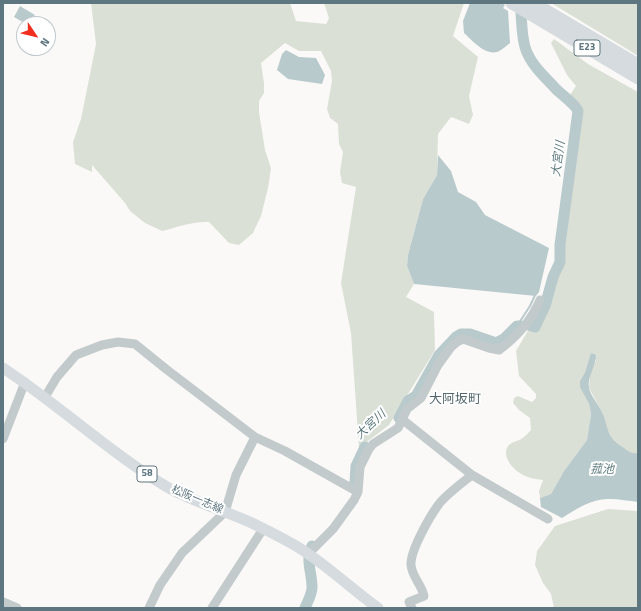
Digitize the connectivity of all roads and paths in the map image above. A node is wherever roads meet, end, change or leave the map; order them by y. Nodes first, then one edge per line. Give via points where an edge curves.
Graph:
1 (512, 3) edge
2 (533, 3) edge
3 (541, 15) junction
4 (637, 73) edge
5 (540, 300) dead end
6 (3, 368) edge
7 (25, 382) junction
8 (46, 397) junction
9 (403, 420) junction
10 (255, 437) junction
11 (3, 440) edge
12 (472, 475) junction
13 (356, 491) junction
14 (225, 512) junction
15 (548, 519) dead end
16 (263, 528) junction
17 (310, 553) junction
18 (3, 602) edge
19 (17, 608) edge
20 (149, 608) edge
21 (212, 608) edge
22 (378, 608) edge
23 (412, 608) edge

1 - 3 highway, E23
2 - 3 highway, E23
3 - 4 highway, E23
5 - 9 street via 524,328 499,350 463,339 454,344 421,398 407,409
6 - 7 main road, 松阪一志線 / 58
7 - 8 main road, 松阪一志線 / 58
7 - 11 street
8 - 10 street via 57,376 76,356 108,344 135,344
8 - 14 main road, 松阪一志線 / 58 via 168,488
9 - 12 street
9 - 13 street via 395,431 373,444 361,458
10 - 13 street via 286,451
10 - 14 street via 236,475
12 - 15 street
12 - 23 street via 440,503 416,543 411,566 424,596 409,602
13 - 17 street via 354,500 333,529
14 - 16 main road, 松阪一志線 / 58
14 - 20 street via 182,554 160,585
16 - 17 main road, 松阪一志線 / 58
16 - 21 street
17 - 22 main road, 松阪一志線 / 58
18 - 19 street

